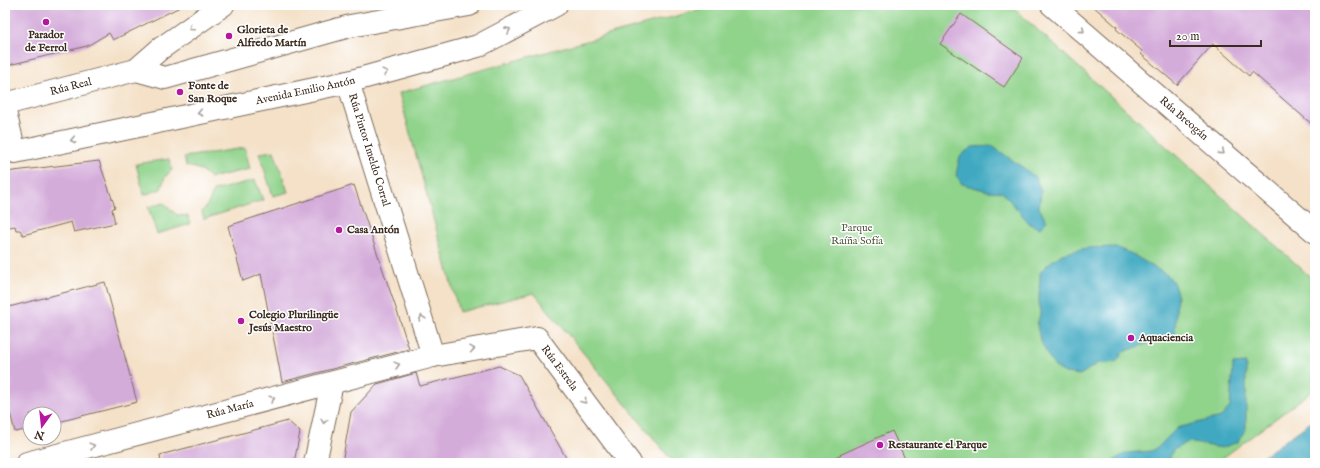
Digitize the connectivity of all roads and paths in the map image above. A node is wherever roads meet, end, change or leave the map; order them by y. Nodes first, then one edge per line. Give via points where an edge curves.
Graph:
1 (223, 5) edge
2 (469, 5) edge
3 (556, 5) edge
4 (1052, 5) edge
5 (136, 70) junction
6 (348, 82) junction
7 (5, 104) edge
8 (5, 112) edge
9 (1315, 232) edge
10 (433, 356) junction
11 (332, 383) junction
12 (27, 463) edge
13 (315, 463) edge
14 (630, 463) edge

1 -> 5 street via 160,49
2 - 5 street via 350,26 165,78
6 -> 3 street, Avenida Emilio Antón via 478,46
4 -> 9 street, Rúa Breogán
5 - 7 street, Rúa Real
6 -> 8 street, Avenida Emilio Antón via 15,152
10 -> 6 street, Rúa Pintor Imeldo Corral
11 -> 10 street, Rúa María
10 -> 14 street, Rúa Estrela via 537,338
12 -> 11 street, Rúa María
11 -> 13 street

